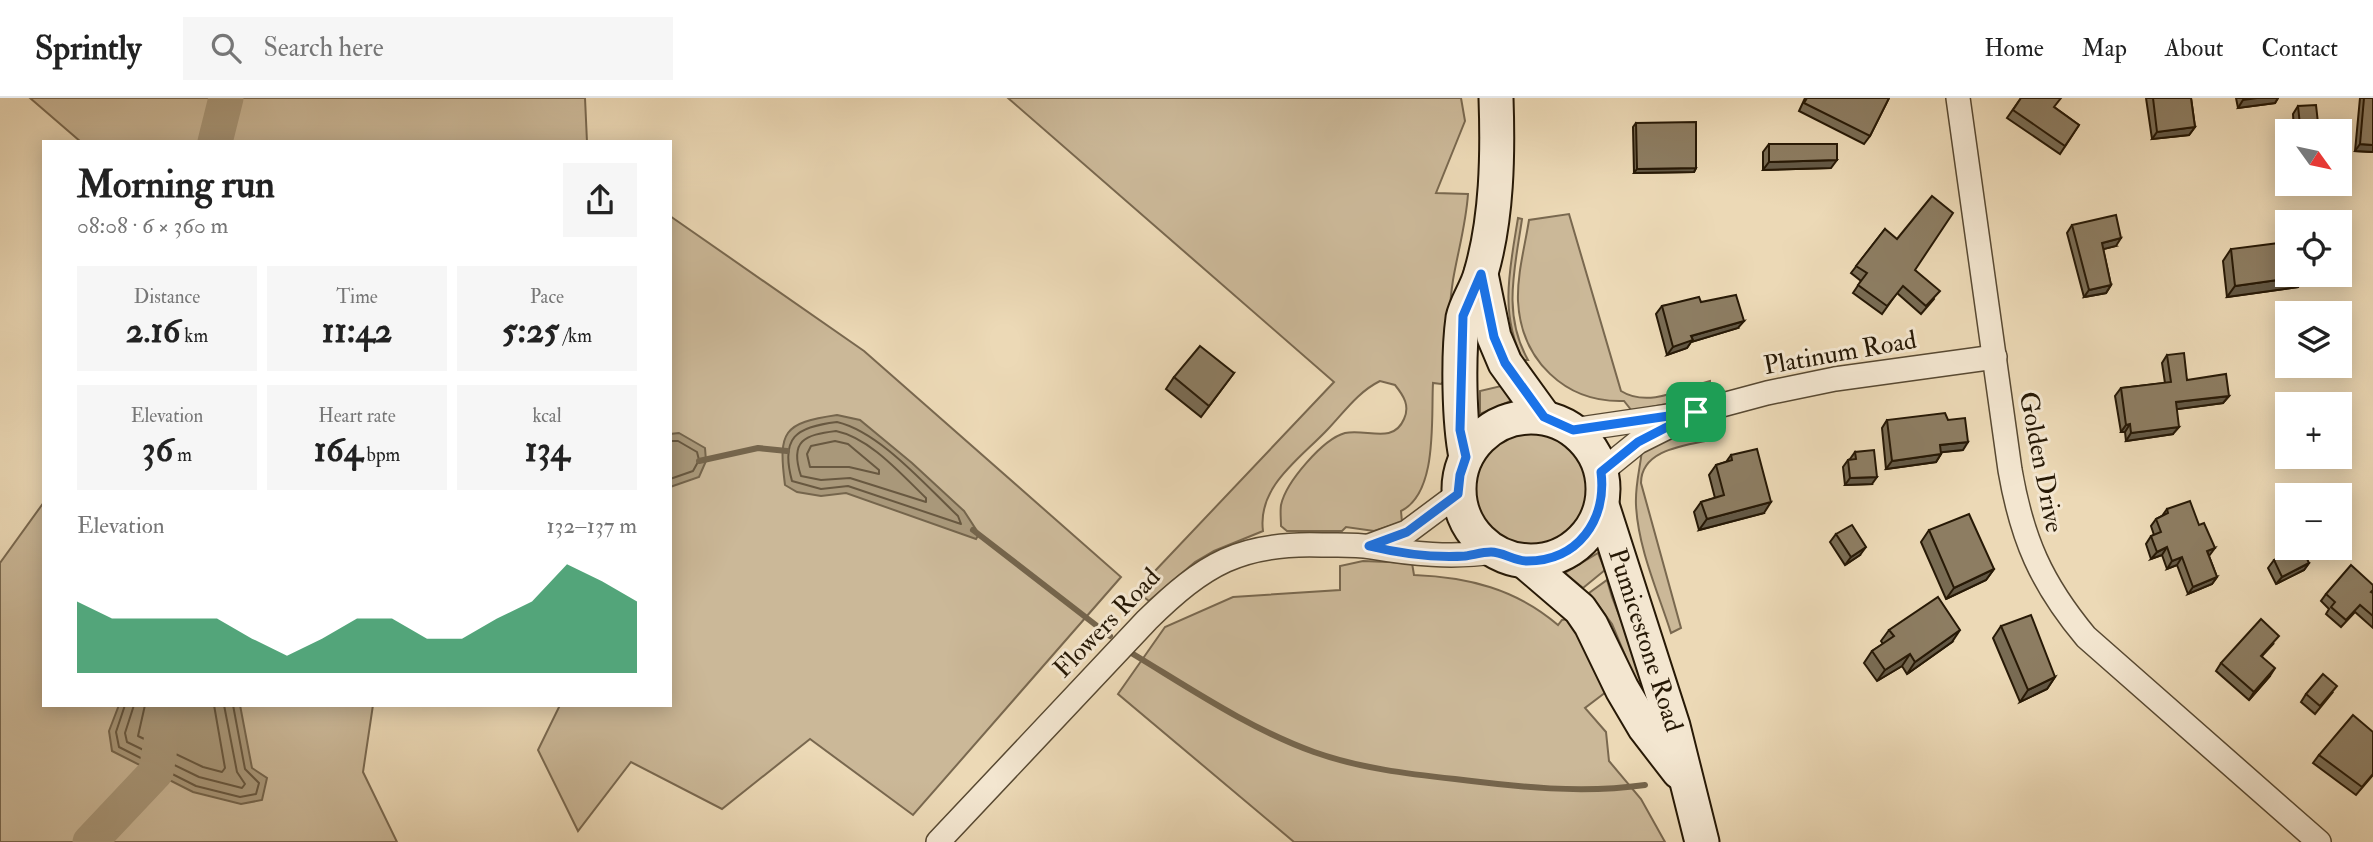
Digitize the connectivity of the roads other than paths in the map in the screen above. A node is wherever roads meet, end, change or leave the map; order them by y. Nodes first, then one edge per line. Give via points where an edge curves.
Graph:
1 (1496, 98) edge
2 (1958, 98) edge
3 (1481, 274) junction
4 (1995, 357) junction
5 (1696, 412) junction
6 (1559, 424) junction
7 (1466, 457) junction
8 (1601, 472) junction
9 (1458, 494) junction
10 (1602, 505) junction
11 (1369, 546) junction
12 (1509, 556) junction
13 (1683, 776) junction
14 (938, 842) edge
15 (1702, 842) edge
16 (2319, 842) edge

1 - 3 main road via 1495,183
2 - 4 street, Golden Drive
3 - 6 main road via 1494,337 1505,363
3 - 7 main road via 1463,316 1460,430
4 - 5 street, Platinum Road via 1835,379
4 - 16 street, Golden Drive via 2017,513 2029,550 2058,601 2112,662
5 - 6 street, Platinum Road
5 - 8 street, Platinum Road via 1638,442
6 - 7 main road via 1521,417 1498,424 1479,438
6 - 8 main road via 1586,442
7 - 9 main road
8 - 10 main road
9 - 11 street, Flowers Road via 1407,532
9 - 12 main road via 1463,517 1476,537
10 - 12 main road via 1594,524 1573,547 1544,560
10 - 13 main road, Pumicestone Road via 1673,726
11 - 12 street, Flowers Road via 1393,552
11 - 14 street, Flowers Road via 1275,546 1231,557 1181,586
12 - 13 main road, Pumicestone Road via 1580,609 1645,728
13 - 15 main road, Pumicestone Road

